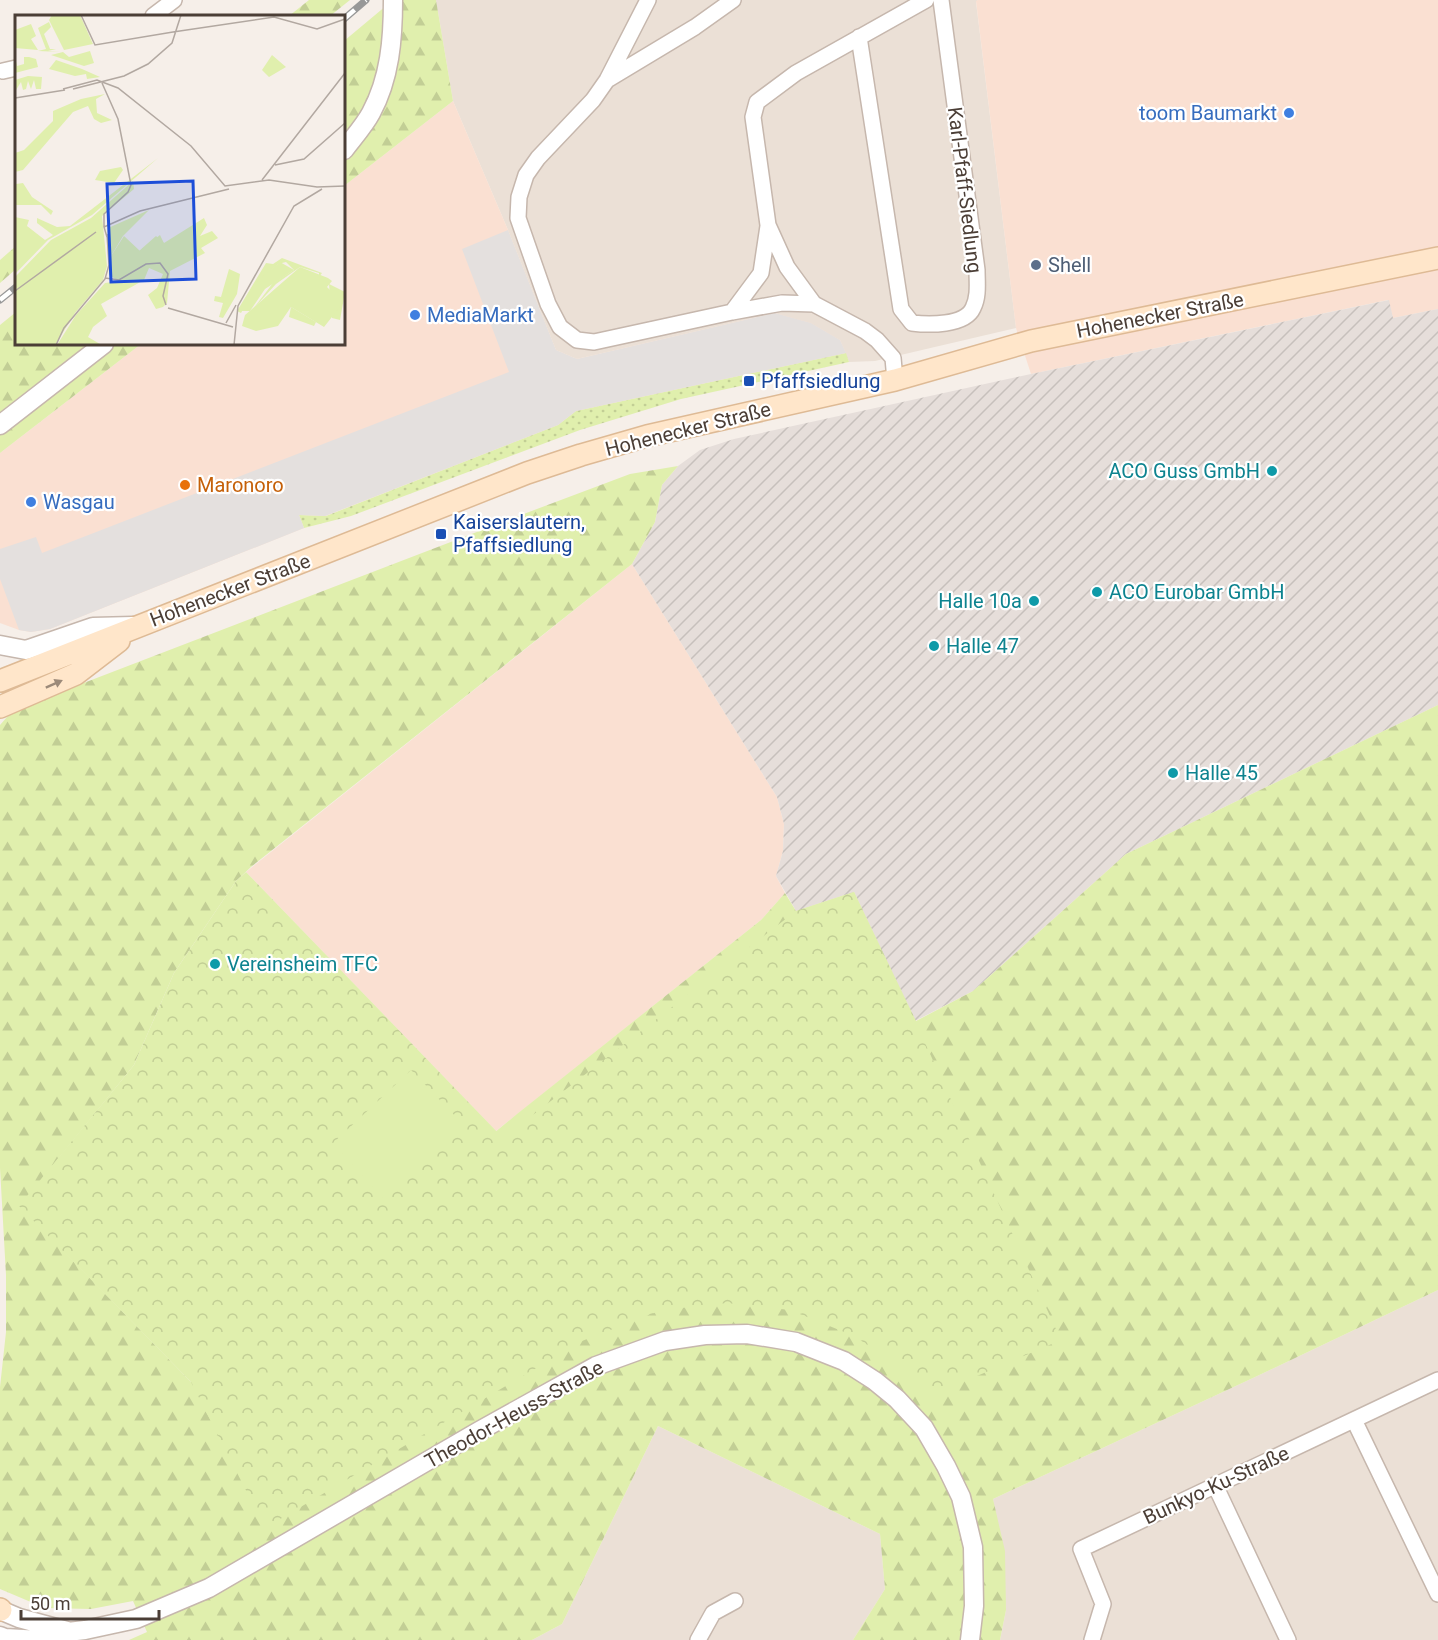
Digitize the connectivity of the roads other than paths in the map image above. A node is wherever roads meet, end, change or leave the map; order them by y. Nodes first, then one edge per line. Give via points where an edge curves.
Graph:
1 (174, 0) edge
2 (393, 0) edge
3 (648, 0) edge
4 (733, 0) edge
5 (926, 0) edge
6 (941, 0) edge
7 (154, 15) edge
8 (859, 37) junction
9 (607, 80) junction
10 (345, 149) edge
11 (768, 225) junction
12 (1438, 258) edge
13 (814, 304) junction
14 (732, 312) junction
15 (103, 345) edge
16 (895, 380) junction
17 (0, 425) edge
18 (138, 626) junction
19 (0, 645) edge
20 (0, 681) edge
21 (0, 707) edge
22 (1438, 1380) edge
23 (1354, 1420) junction
24 (1215, 1485) junction
25 (1438, 1594) edge
26 (735, 1601) dead end
27 (0, 1610) edge
28 (68, 1632) junction
29 (0, 1636) edge
30 (40, 1640) edge
31 (698, 1640) edge
32 (970, 1640) edge
33 (1092, 1640) edge
34 (1288, 1640) edge

1 - 7 street
2 - 10 street via 392,46 384,83 370,114
3 - 9 street
4 - 9 street
5 - 8 street
6 - 8 street, Karl-Pfaff-Siedlung via 977,270 972,311 960,320 931,325 912,323 902,309
8 - 11 street via 796,73 757,102 753,117
9 - 14 street via 538,158 519,196 518,218 560,327 578,340 594,342
11 - 13 street via 787,267
11 - 14 street via 761,273
12 - 16 main road, Hohenecker Straße via 1031,341
13 - 14 street via 782,303
13 - 16 street via 877,340 892,358
15 - 17 street
16 - 18 main road, Hohenecker Straße via 647,436 581,455
18 - 19 street via 93,627 26,650
18 - 20 main road, Hohenecker Straße
21 -> 18 main road via 76,674
22 - 23 street, Bunkyo-Ku-Straße
23 - 24 street, Bunkyo-Ku-Straße
23 - 25 street
24 - 33 street, Bunkyo-Ku-Straße via 1081,1549 1103,1604
24 - 34 street
26 - 31 street via 713,1613
27 - 28 street, Theodor-Heuss-Straße
28 - 30 street, Theodor-Heuss-Straße
28 - 32 street, Theodor-Heuss-Straße via 136,1619 209,1588 596,1366 665,1341 747,1334 796,1342 844,1361 897,1399 924,1428 961,1497 974,1546
29 - 30 street, Theodor-Heuss-Straße

